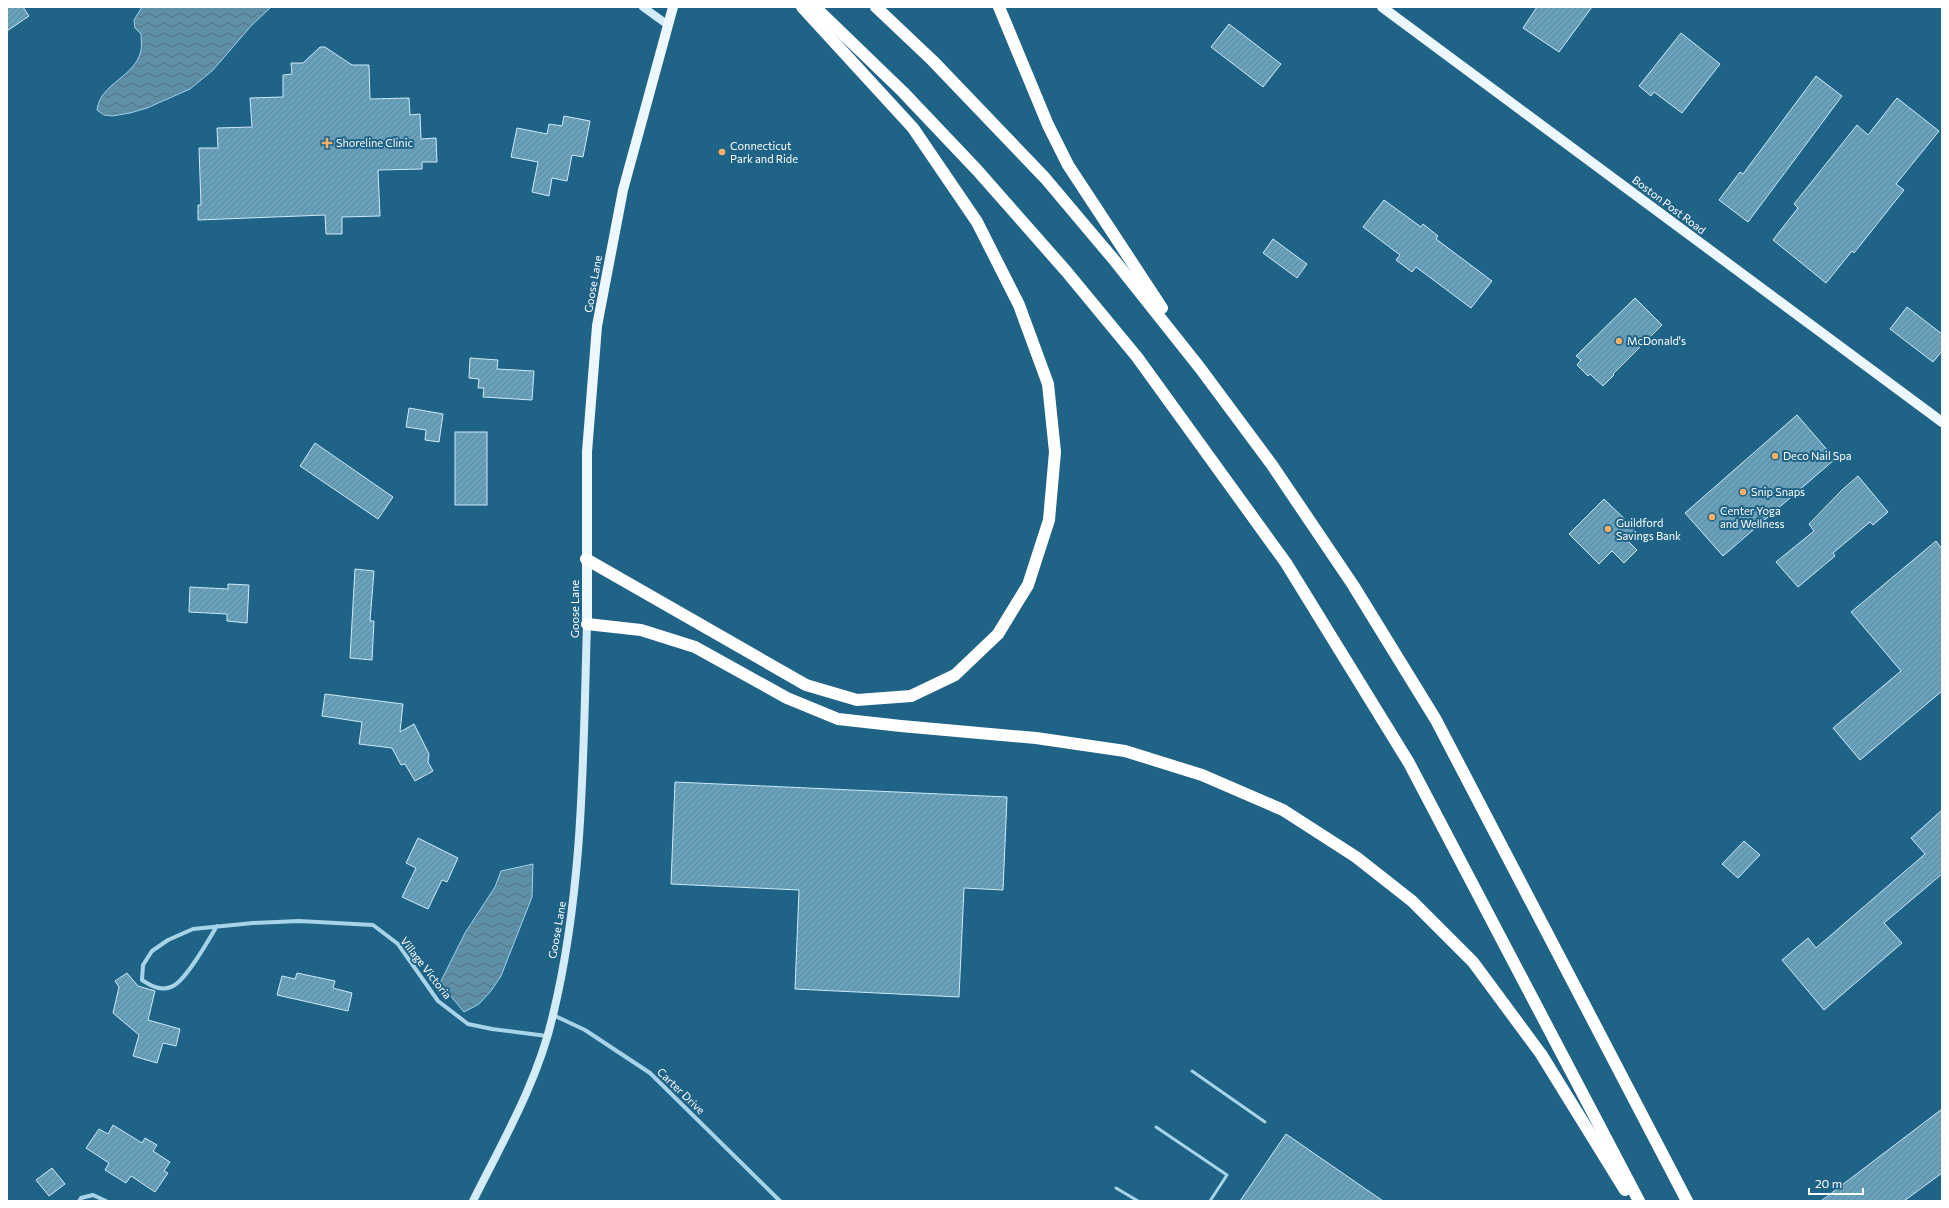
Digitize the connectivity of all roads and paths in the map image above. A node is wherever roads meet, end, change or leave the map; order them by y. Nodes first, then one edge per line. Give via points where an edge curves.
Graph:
1 (643, 7) edge
2 (673, 7) edge
3 (802, 7) edge
4 (815, 7) edge
5 (876, 7) edge
6 (999, 7) edge
7 (1382, 7) edge
8 (668, 25) junction
9 (1200, 368) junction
10 (1942, 422) edge
11 (586, 559) junction
12 (587, 624) junction
13 (217, 926) junction
14 (553, 1015) junction
15 (547, 1036) junction
16 (1192, 1071) dead end
17 (1266, 1122) dead end
18 (1156, 1127) dead end
19 (1116, 1188) dead end
20 (79, 1201) edge
21 (106, 1201) edge
22 (473, 1201) edge
23 (780, 1201) edge
24 (1138, 1201) edge
25 (1210, 1201) edge
26 (1632, 1201) edge
27 (1639, 1201) edge
28 (1687, 1201) edge

1 - 8 street
2 - 8 main road, Goose Lane
3 - 11 highway via 913,128 977,222 1019,305 1048,384 1055,452 1048,520 1028,585 998,634 955,675 911,696 857,700 806,686
4 - 27 highway via 977,170 1066,271 1137,357 1286,563 1409,763
5 - 9 highway via 933,61 1045,178
6 - 9 highway via 1048,125 1068,165
7 - 10 main road, Boston Post Road
8 - 11 main road, Goose Lane via 622,190 597,326 587,452
9 - 28 highway via 1272,465 1353,585 1436,720
11 - 12 main road, Goose Lane
12 - 14 street, Goose Lane via 585,723 574,902
12 - 26 highway via 641,630 695,647 787,698 838,719 1036,738 1125,751 1202,775 1283,810 1356,857 1412,901 1472,962 1541,1054
13 - 13 street, Village Victoria via 193,929 168,940 152,951 143,965 142,980 155,988 172,988 184,976
13 - 15 street, Village Victoria via 299,921 373,925 398,944 438,1001 468,1024
14 - 15 street, Goose Lane
14 - 23 street, Carter Drive via 585,1030 650,1073
15 - 22 street, Goose Lane via 524,1099
16 - 17 lane
18 - 25 lane via 1227,1175
19 - 24 lane
20 - 21 street via 93,1195

